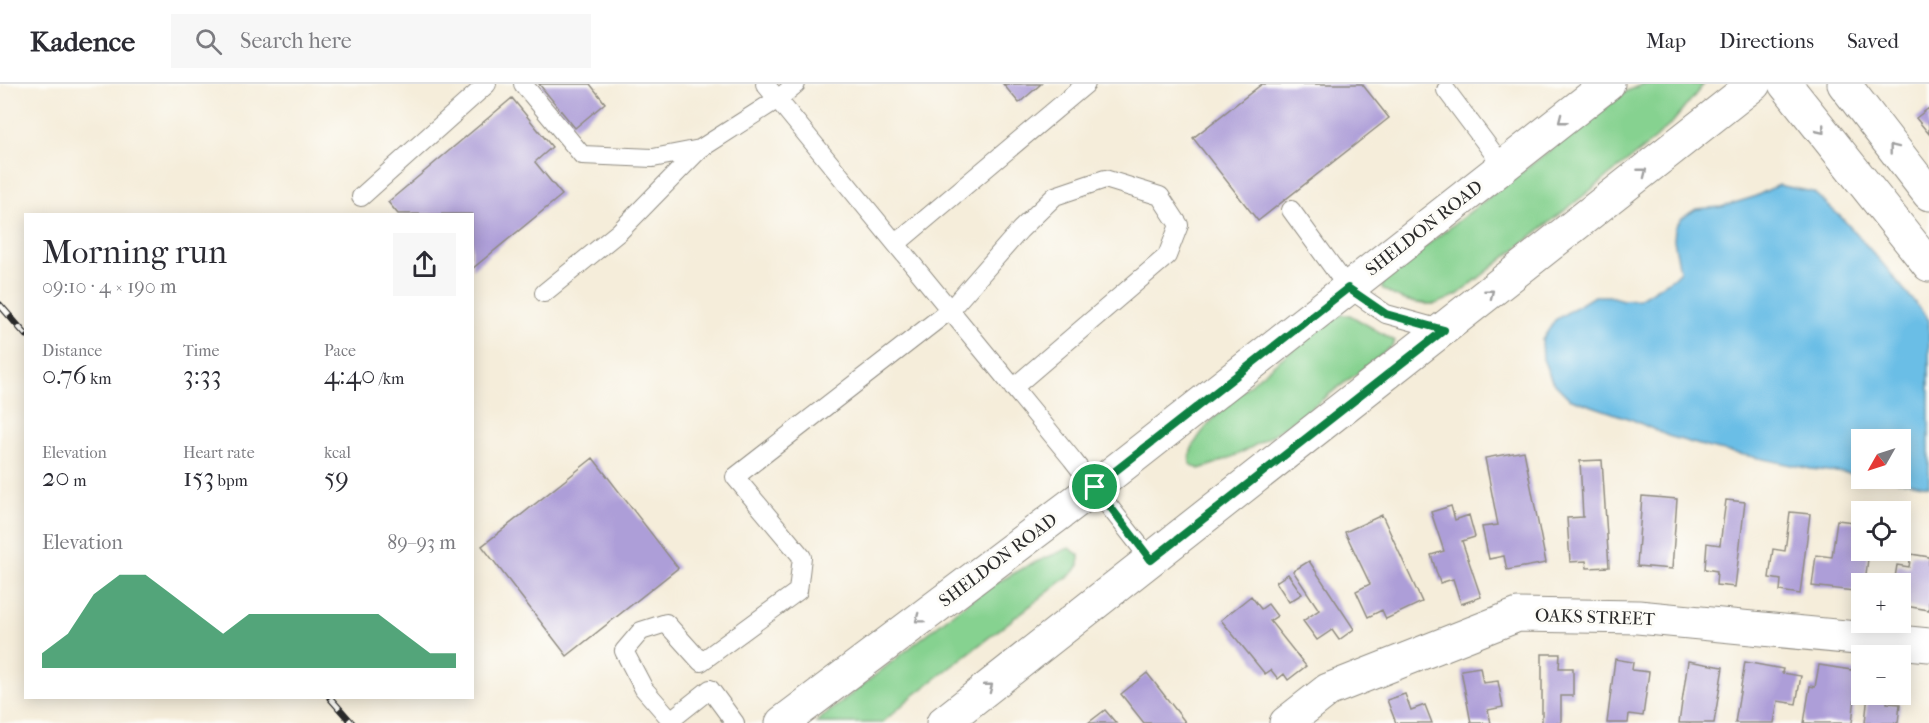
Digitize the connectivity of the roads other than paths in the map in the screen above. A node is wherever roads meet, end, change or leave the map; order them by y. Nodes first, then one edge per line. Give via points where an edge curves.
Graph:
1 (487, 84) edge
2 (523, 84) edge
3 (765, 84) edge
4 (796, 84) edge
5 (1086, 84) edge
6 (1608, 84) edge
7 (1754, 84) edge
8 (1785, 84) edge
9 (1844, 84) edge
10 (1446, 90) dead end
11 (778, 99) junction
12 (700, 149) junction
13 (1503, 166) junction
14 (1929, 194) edge
15 (361, 197) dead end
16 (1291, 210) dead end
17 (896, 244) junction
18 (1929, 265) edge
19 (1348, 288) junction
20 (544, 293) dead end
21 (950, 310) junction
22 (1444, 330) junction
23 (1013, 388) junction
24 (1095, 487) junction
25 (1151, 560) junction
26 (1929, 645) edge
27 (701, 662) junction
28 (710, 689) junction
29 (735, 723) edge
30 (782, 723) edge
31 (943, 723) edge
32 (1286, 723) edge

1 - 15 lane
2 - 12 lane via 582,155 653,159
3 - 11 lane
4 - 11 lane
5 - 17 lane
6 -> 13 main road, SHELDON ROAD
22 -> 7 main road
8 -> 18 main road
14 -> 9 main road
10 - 13 lane
11 - 12 lane
11 - 17 lane
12 - 20 lane via 619,232
13 - 19 main road, SHELDON ROAD
16 - 19 lane
17 - 21 lane
19 - 22 lane via 1386,314
19 - 24 main road, SHELDON ROAD
21 - 23 lane
21 - 23 lane via 1055,196 1105,178 1160,196 1179,225 1167,256
21 - 27 lane via 735,477 802,557 798,591
22 - 25 main road
23 - 24 lane
24 - 25 lane
24 -> 30 main road, SHELDON ROAD
31 -> 25 main road
26 - 32 main road, OAKS STREET via 1638,617 1518,615 1328,690
27 - 28 lane
27 - 28 lane via 666,623 641,631 624,651 644,689 671,720
28 - 29 lane

